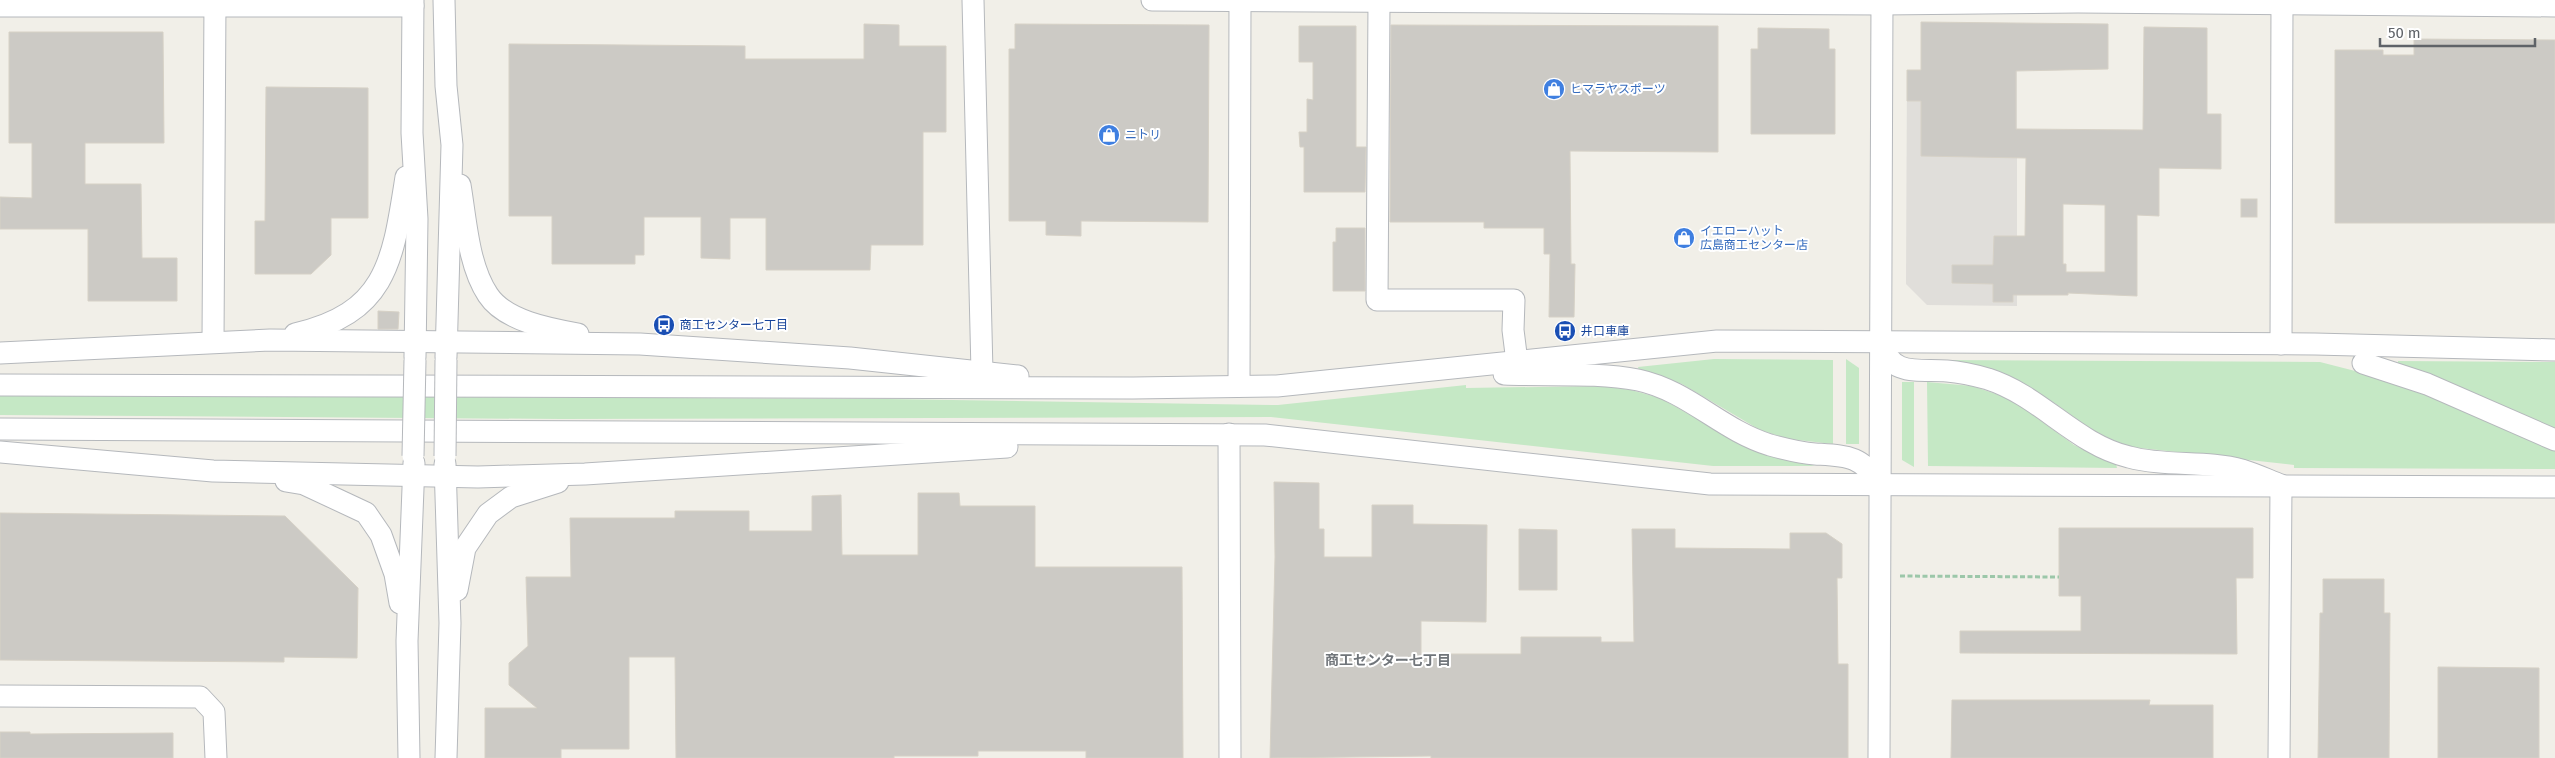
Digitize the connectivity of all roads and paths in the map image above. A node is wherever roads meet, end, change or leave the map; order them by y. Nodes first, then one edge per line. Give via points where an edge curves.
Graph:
1 (444, 0) edge
2 (973, 0) edge
3 (1152, 0) edge
4 (1240, 0) edge
5 (2078, 1) edge
6 (1379, 2) junction
7 (1882, 2) edge
8 (2282, 2) edge
9 (89, 3) edge
10 (215, 3) edge
11 (413, 3) edge
12 (0, 6) edge
13 (2555, 6) edge
14 (412, 133) junction
15 (452, 145) junction
16 (270, 340) junction
17 (213, 342) junction
18 (1882, 342) junction
19 (640, 344) junction
20 (2281, 344) junction
21 (2555, 350) edge
22 (415, 351) junction
23 (446, 351) junction
24 (0, 354) edge
25 (1517, 362) junction
26 (2363, 363) dead end
27 (982, 372) junction
28 (1420, 372) junction
29 (0, 385) edge
30 (1239, 386) junction
31 (1133, 388) junction
32 (0, 429) edge
33 (1229, 434) junction
34 (1150, 436) junction
35 (2555, 440) edge
36 (0, 452) edge
37 (445, 466) junction
38 (213, 471) junction
39 (585, 474) junction
40 (414, 477) junction
41 (1880, 484) junction
42 (2281, 485) junction
43 (2555, 487) edge
44 (1900, 576) dead end
45 (2059, 577) dead end
46 (450, 623) junction
47 (407, 641) junction
48 (0, 696) edge
49 (216, 758) edge
50 (409, 758) edge
51 (446, 758) edge
52 (1230, 758) edge
53 (1879, 758) edge
54 (2279, 758) edge

1 - 15 street via 446,86
2 - 27 street
3 - 4 street
4 - 6 street
4 - 30 street
5 - 7 street
5 - 8 street
6 - 7 street
6 - 25 street via 1377,300 1514,300
7 - 18 street
8 - 13 street
8 - 20 street
9 - 10 street
9 - 12 street
10 - 11 street
10 - 17 street
11 - 14 street
14 - 16 street via 396,240 384,275 371,295 359,306 314,330
14 - 22 street via 417,219
15 - 19 street via 475,268 492,301 534,325
15 - 23 street
16 - 17 street
16 - 22 street
17 - 24 street
18 - 20 street
18 - 25 street via 1717,341
18 - 41 street
18 - 42 street via 1889,360 1900,368 1969,374 1997,382 2029,398 2076,433 2113,452 2144,461 2241,470
19 - 23 street
19 - 27 street via 850,358
20 - 21 street
22 - 23 street
22 - 40 street, bridge
23 - 37 street, bridge
25 - 28 street
26 - 35 street via 2428,384
27 - 31 street
28 - 30 street via 1277,386
28 - 41 street via 1609,376 1637,380 1684,396 1736,430 1770,445 1792,451 1854,458 1866,465
29 - 31 street
30 - 31 street
32 - 34 street
33 - 34 street
33 - 41 street via 1265,435 1710,484
33 - 52 street
34 - 39 street
36 - 38 street
37 - 39 street
37 - 40 street
37 - 46 street
38 - 40 street
38 - 47 street via 304,484 366,513 381,535 395,574
39 - 46 street via 512,497 488,514 465,548
40 - 47 street
41 - 42 street
41 - 53 street
42 - 43 street
42 - 54 street
44 - 45 path
46 - 51 street
47 - 50 street
48 - 49 street via 200,697 214,712

